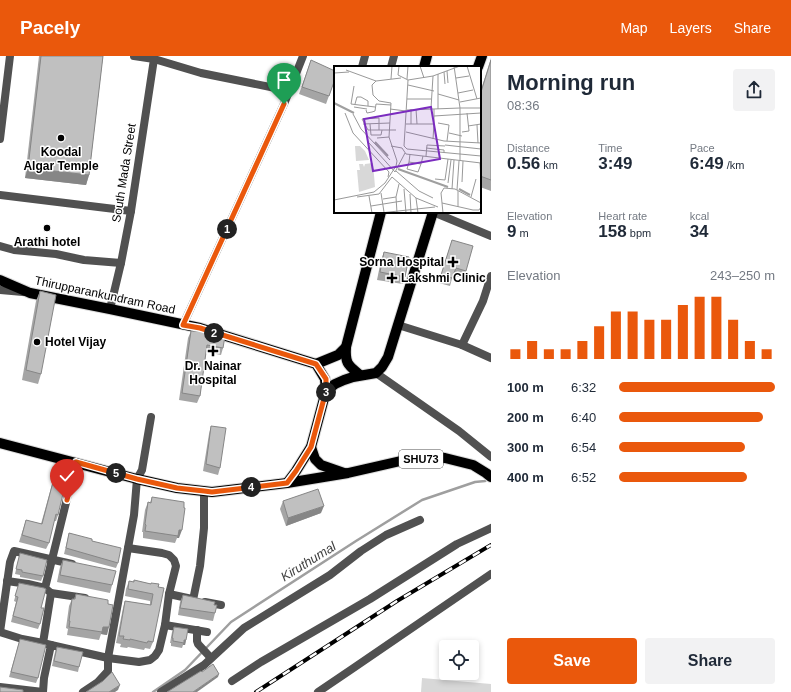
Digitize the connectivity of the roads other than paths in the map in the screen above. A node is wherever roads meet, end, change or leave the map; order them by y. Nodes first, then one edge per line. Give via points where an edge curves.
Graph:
1 (8, 56) edge
2 (134, 56) edge
3 (303, 56) edge
4 (365, 56) edge
5 (394, 56) edge
6 (427, 56) edge
7 (482, 56) edge
8 (154, 59) junction
9 (362, 66) edge
10 (391, 66) edge
11 (424, 66) edge
12 (478, 66) edge
13 (290, 91) junction
14 (0, 139) edge
15 (0, 196) edge
16 (131, 211) junction
17 (381, 213) edge
18 (433, 213) edge
19 (435, 213) edge
20 (491, 236) edge
21 (0, 246) edge
22 (120, 263) junction
23 (491, 276) edge
24 (0, 280) edge
25 (0, 290) edge
26 (30, 293) junction
27 (110, 309) junction
28 (183, 325) junction
29 (398, 325) junction
30 (462, 345) junction
31 (346, 347) junction
32 (491, 358) edge
33 (316, 364) junction
34 (376, 373) junction
35 (360, 375) junction
36 (326, 391) junction
37 (151, 417) dead end
38 (0, 443) edge
39 (311, 447) junction
40 (491, 457) edge
41 (76, 462) junction
42 (348, 474) junction
43 (491, 477) edge
44 (137, 479) junction
45 (287, 483) junction
46 (204, 491) junction
47 (420, 520) dead end
48 (491, 528) edge
49 (128, 548) junction
50 (52, 560) junction
51 (80, 566) edge
52 (491, 574) edge
53 (7, 581) junction
54 (48, 591) junction
55 (169, 594) junction
56 (89, 599) edge
57 (193, 600) junction
58 (221, 605) dead end
59 (165, 625) junction
60 (197, 630) junction
61 (0, 632) edge
62 (207, 632) dead end
63 (47, 644) junction
64 (108, 658) junction
65 (211, 658) junction
66 (232, 681) dead end
67 (0, 687) edge
68 (43, 692) edge
69 (83, 692) edge
70 (161, 692) edge
71 (318, 692) edge

1 - 14 street
2 - 8 street
3 - 13 street
4 - 9 street
5 - 10 street
6 - 11 main road
7 - 12 main road
8 - 13 street via 201,73
8 - 16 street, South Mada Street
13 - 28 street
15 - 16 street
16 - 22 street, South Mada Street
17 - 31 main road
18 - 29 main road
19 - 20 street
21 - 22 street via 84,260
22 - 27 street, South Mada Street
23 - 30 street via 483,301
24 - 26 main road, Thirupparankundram Road
25 - 26 street
26 - 27 main road, Thirupparankundram Road
27 - 28 main road, Thirupparankundram Road
28 - 33 main road, Thirupparankundram Road
29 - 30 street
29 - 34 main road via 388,357
30 - 32 street
31 - 33 main road via 338,356
31 - 35 main road via 345,359 348,365
33 - 36 main road via 326,379
34 - 35 main road
34 - 40 street via 459,431
35 - 36 main road via 335,384
36 - 39 main road
37 - 44 street via 142,470
38 - 41 main road
39 - 42 main road via 315,459 321,465
39 - 45 main road
41 - 44 main road
41 - 50 street
42 - 43 main road, SHU73 via 405,460 434,457 473,465
42 - 45 main road
44 - 46 main road
44 - 49 street
45 - 46 main road
46 - 57 street via 204,528
47 - 65 street via 386,535 330,575 244,628
48 - 66 street via 456,544 370,599
49 - 55 street via 162,553 174,560 176,566
49 - 64 street via 119,575
50 - 51 street
50 - 53 street via 14,551
50 - 54 street
52 - 71 street
53 - 54 street via 28,584
53 - 61 street
54 - 56 street
54 - 63 street
55 - 57 street
55 - 59 street
57 - 58 street
59 - 60 street
59 - 64 street via 159,650 150,660 139,662
60 - 62 street
60 - 65 street via 198,644
61 - 63 street
63 - 64 street
63 - 68 street
64 - 69 street via 108,671
65 - 70 street
67 - 68 street

